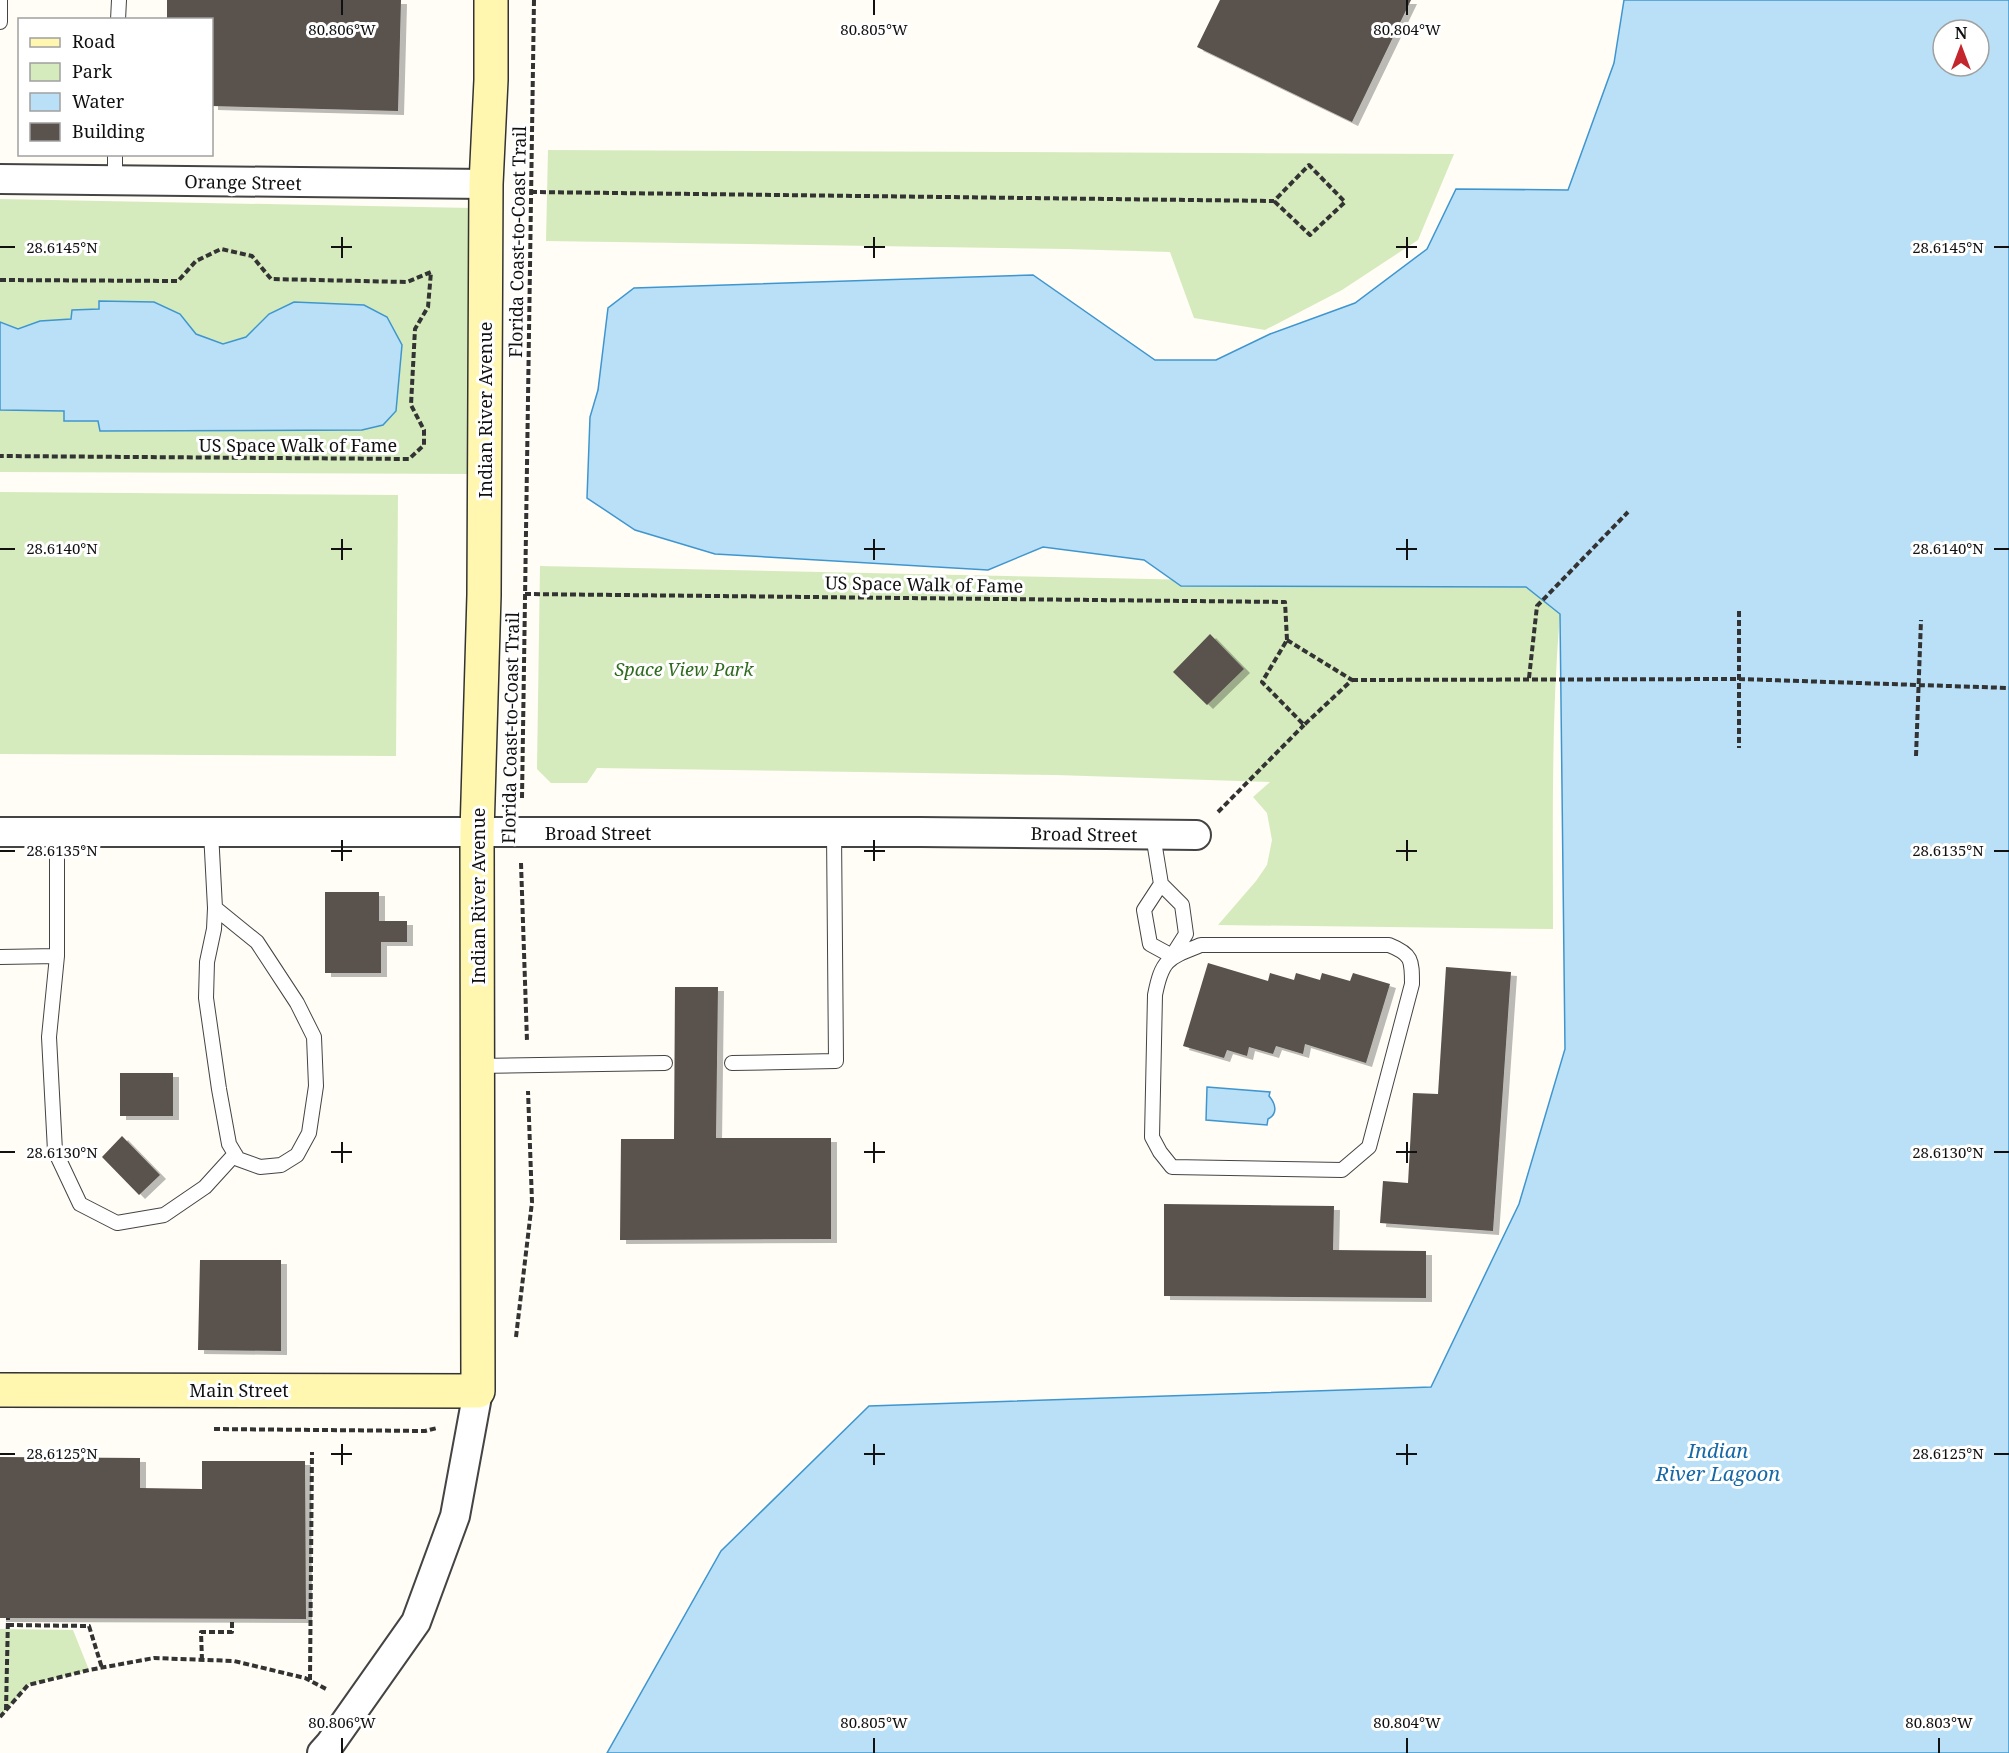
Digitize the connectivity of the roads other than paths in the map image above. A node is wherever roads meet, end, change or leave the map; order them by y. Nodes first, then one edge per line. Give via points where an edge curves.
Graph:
1 (0, 0) edge
2 (118, 0) edge
3 (490, 0) edge
4 (118, 18) edge
5 (0, 22) edge
6 (115, 167) edge
7 (0, 179) edge
8 (486, 184) junction
9 (0, 832) edge
10 (57, 832) junction
11 (211, 832) junction
12 (834, 832) junction
13 (477, 833) junction
14 (1153, 835) junction
15 (1196, 835) road end
16 (1161, 884) junction
17 (215, 908) junction
18 (57, 956) junction
19 (1172, 956) junction
20 (0, 957) edge
21 (665, 1063) dead end
22 (732, 1063) dead end
23 (477, 1066) junction
24 (235, 1154) junction
25 (0, 1390) edge
26 (478, 1391) junction
27 (322, 1753) edge

1 - 5 lane
2 - 4 lane
3 - 8 street, Indian River Avenue
6 - 7 street, Orange Street
6 - 8 street, Orange Street
8 - 13 street, Indian River Avenue via 484,595
9 - 10 street, Broad Street
10 - 11 street, Broad Street
10 - 18 lane
11 - 13 street, Broad Street
11 - 17 lane
12 - 13 street, Broad Street
12 - 14 street, Broad Street
12 - 22 lane via 836,1061
13 - 23 street, Indian River Avenue
14 - 15 street, Broad Street
14 - 16 lane
16 - 19 lane via 1182,905 1186,934
16 - 19 lane via 1144,910 1150,944
17 - 24 lane via 206,998 229,1144
17 - 24 lane via 257,942 314,1037 316,1086 309,1133 297,1155 281,1165 260,1167 238,1159
18 - 20 lane
18 - 24 lane via 49,1037 55,1151 80,1204 117,1223 164,1215 205,1187
19 - 19 lane via 1160,972 1155,995 1152,1137 1172,1167 1342,1170 1369,1147 1412,984 1412,965 1403,951 1389,945 1201,945
21 - 23 lane
23 - 26 street, Indian River Avenue
25 - 26 street, Main Street
26 - 27 street, Indian River Avenue via 454,1516 416,1622

